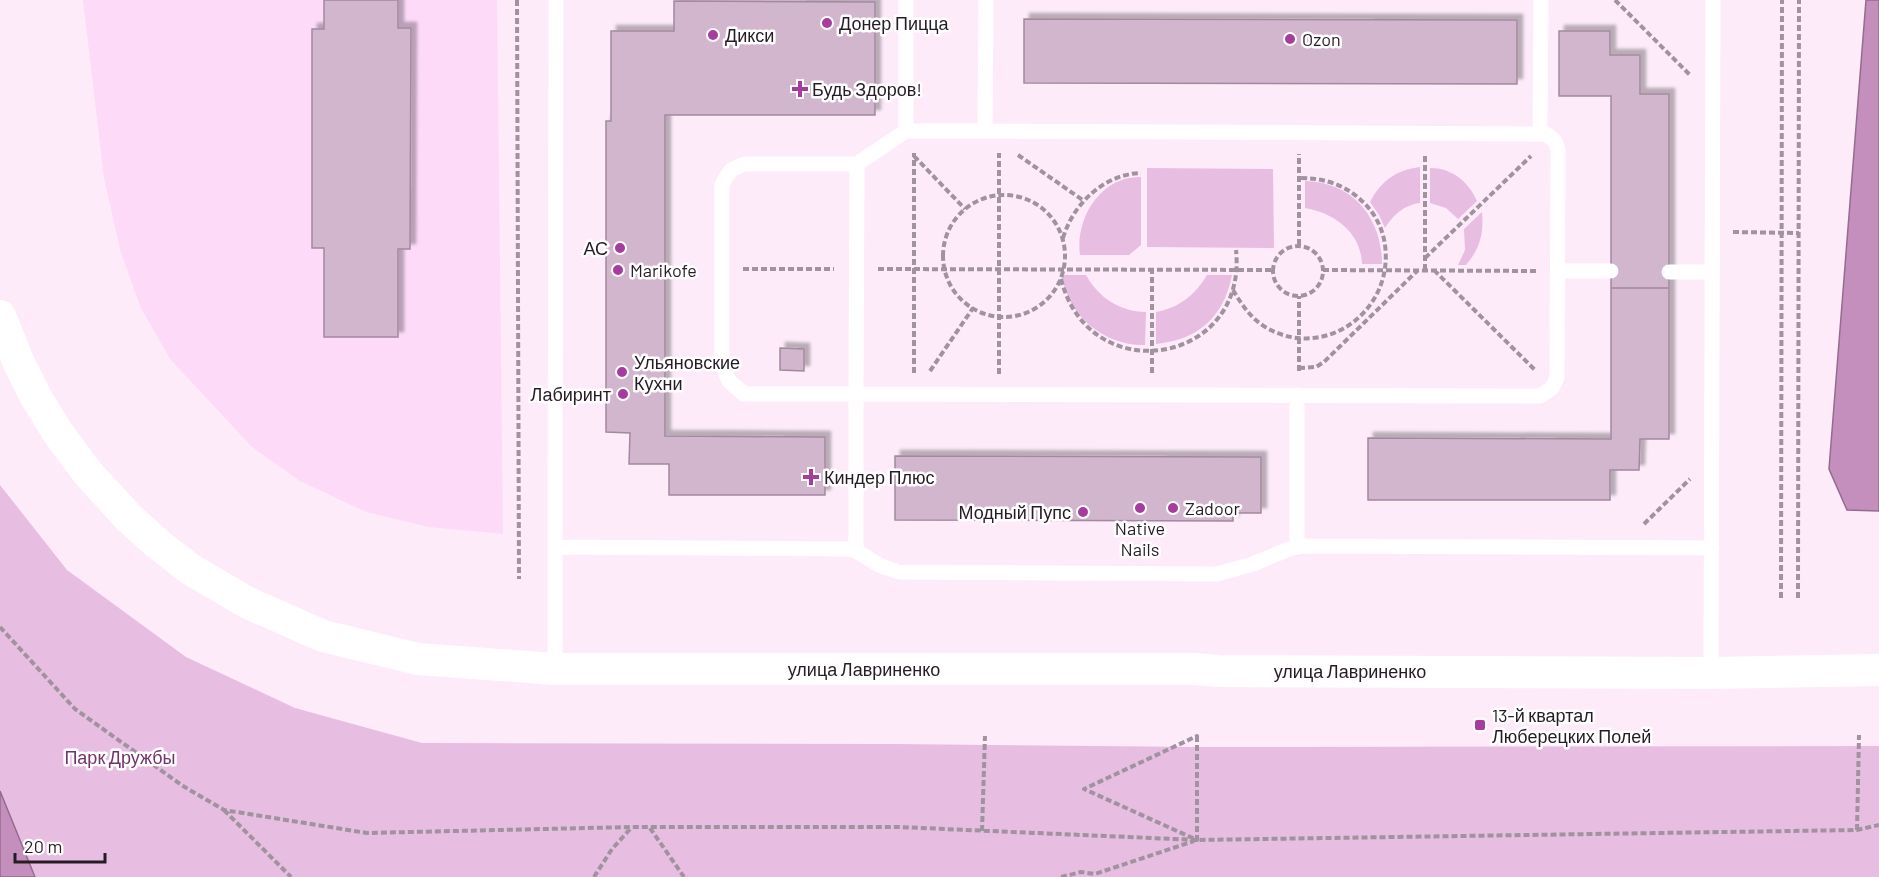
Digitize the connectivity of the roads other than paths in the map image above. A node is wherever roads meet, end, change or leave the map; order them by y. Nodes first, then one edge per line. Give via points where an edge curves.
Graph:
1 (556, 0) edge
2 (906, 0) edge
3 (986, 0) edge
4 (1540, 0) edge
5 (1713, 0) edge
6 (910, 131) junction
7 (995, 135) junction
8 (1546, 135) junction
9 (857, 164) junction
10 (1558, 271) junction
11 (1611, 271) dead end
12 (1669, 272) dead end
13 (1712, 272) junction
14 (0, 316) edge
15 (856, 394) junction
16 (1298, 395) junction
17 (555, 547) junction
18 (1297, 547) junction
19 (1712, 548) junction
20 (856, 551) junction
21 (555, 669) junction
22 (1879, 670) edge
23 (1711, 673) junction

1 - 17 lane
2 - 6 lane
3 - 7 lane
4 - 8 lane
5 - 13 lane
6 - 7 lane
6 - 9 lane
7 - 8 lane
8 - 10 lane via 1555,141 1558,150
9 - 15 lane
9 - 15 lane via 744,164 731,170 722,184 722,364 729,381 744,394
10 - 11 lane
10 - 16 lane via 1558,372 1552,388 1540,396
12 - 13 lane
13 - 19 lane
14 - 21 street, улица Лавриненко via 36,398 87,472 128,517 190,569 248,603 323,636 418,659
15 - 16 lane
15 - 20 lane
16 - 18 lane
17 - 20 lane
17 - 21 lane
18 - 19 lane
18 - 20 lane via 1216,574 899,572
19 - 23 lane
21 - 23 street, улица Лавриненко
22 - 23 street, улица Лавриненко

